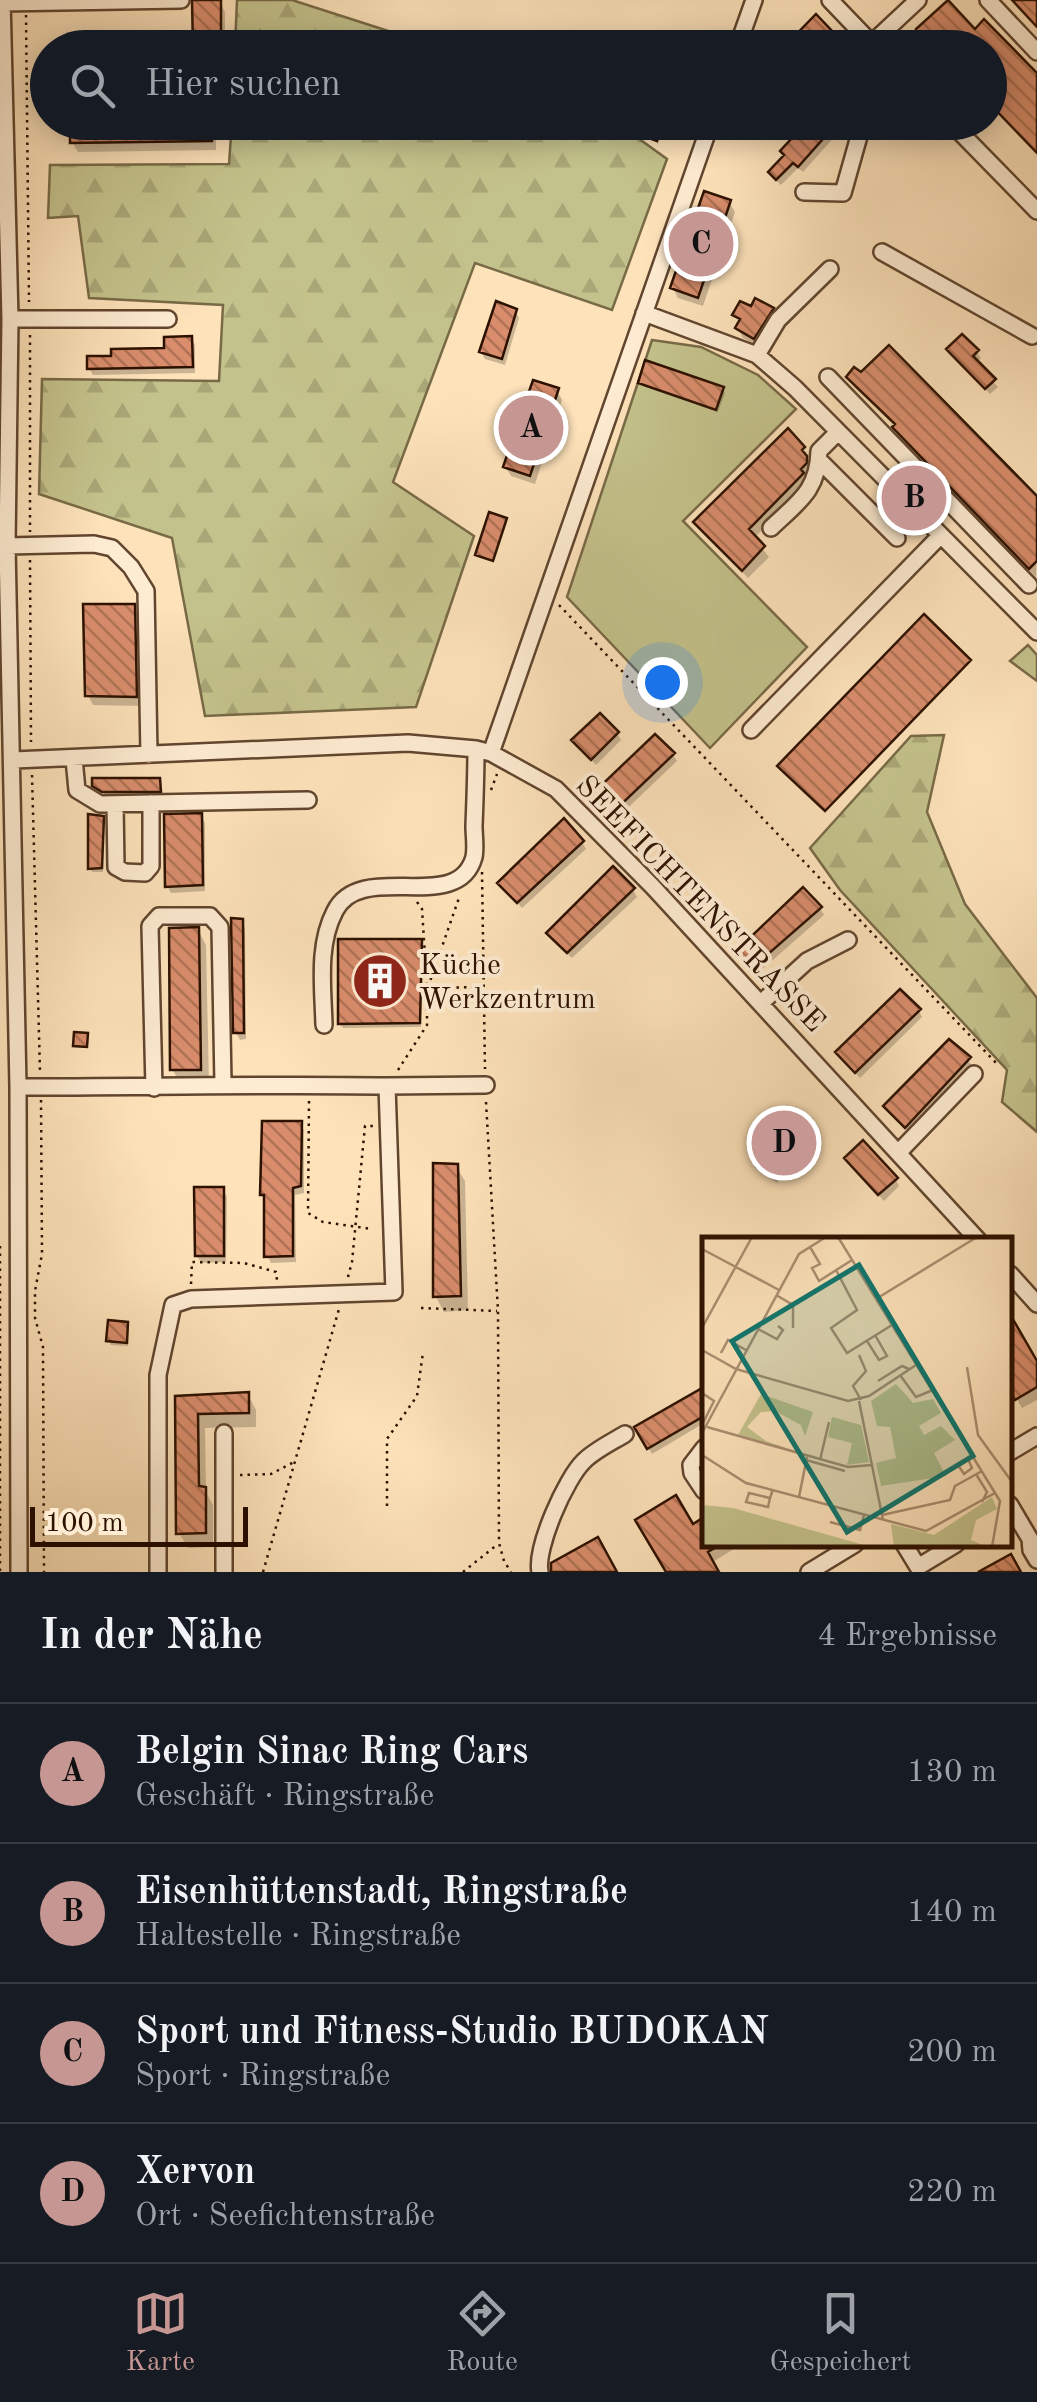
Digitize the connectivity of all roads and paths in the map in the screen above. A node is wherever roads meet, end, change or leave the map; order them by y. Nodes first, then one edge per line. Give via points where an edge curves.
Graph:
1 (181, 0) edge
2 (754, 0) edge
3 (830, 0) edge
4 (918, 0) edge
5 (988, 0) edge
6 (2, 1) edge
7 (128, 1) edge
8 (36, 2) edge
9 (35, 30) edge
10 (743, 30) edge
11 (859, 30) edge
12 (889, 30) edge
13 (1037, 52) edge
14 (33, 140) edge
15 (705, 140) edge
16 (858, 140) edge
17 (967, 140) edge
18 (804, 192) dead end
19 (1037, 212) edge
20 (882, 252) dead end
21 (830, 269) dead end
22 (644, 313) junction
23 (10, 319) junction
24 (30, 319) junction
25 (168, 319) dead end
26 (1035, 336) edge
27 (757, 356) junction
28 (828, 377) dead end
29 (880, 431) junction
30 (838, 432) junction
31 (858, 453) junction
32 (818, 460) junction
33 (771, 528) dead end
34 (940, 535) junction
35 (897, 538) dead end
36 (30, 545) junction
37 (8, 546) junction
38 (1033, 581) edge
39 (548, 593) junction
40 (1009, 604) junction
41 (1037, 632) edge
42 (752, 730) dead end
43 (490, 754) junction
44 (149, 755) junction
45 (74, 758) junction
46 (14, 760) junction
47 (31, 760) junction
48 (308, 800) dead end
49 (487, 801) dead end
50 (151, 803) junction
51 (115, 804) junction
52 (482, 859) dead end
53 (460, 877) junction
54 (406, 886) junction
55 (848, 940) dead end
56 (482, 987) junction
57 (427, 988) junction
58 (760, 1003) junction
59 (324, 1025) dead end
60 (999, 1066) dead end
61 (974, 1074) dead end
62 (223, 1084) junction
63 (309, 1084) junction
64 (486, 1085) junction
65 (392, 1086) junction
66 (18, 1087) junction
67 (41, 1087) junction
68 (154, 1088) junction
69 (389, 1125) junction
70 (898, 1153) junction
71 (355, 1229) junction
72 (372, 1229) dead end
73 (975, 1237) edge
74 (0, 1246) edge
75 (1012, 1276) edge
76 (343, 1294) junction
77 (277, 1296) junction
78 (191, 1299) junction
79 (9, 1302) edge
80 (1037, 1304) edge
81 (421, 1308) dead end
82 (498, 1311) junction
83 (423, 1352) dead end
84 (224, 1434) dead end
85 (624, 1434) dead end
86 (1037, 1436) edge
87 (702, 1451) edge
88 (1012, 1451) edge
89 (295, 1461) junction
90 (226, 1476) junction
91 (702, 1488) edge
92 (387, 1506) dead end
93 (1012, 1508) edge
94 (499, 1543) junction
95 (845, 1547) edge
96 (906, 1547) edge
97 (951, 1547) edge
98 (1037, 1560) edge
99 (0, 1572) edge
100 (19, 1572) edge
101 (44, 1572) edge
102 (158, 1572) edge
103 (224, 1572) edge
104 (263, 1572) edge
105 (463, 1572) edge
106 (512, 1572) edge
107 (540, 1572) edge
108 (809, 1572) edge

1 - 7 street
2 - 10 street
3 - 11 street
4 - 12 street
5 - 13 street
6 - 8 street
6 - 23 street
7 - 8 street
8 - 9 path
14 - 24 path
15 - 22 street
16 - 18 street via 844,194
17 - 19 street
20 - 26 street
21 - 27 street via 778,320
22 - 27 street
22 - 39 street
23 - 24 street
23 - 37 street
24 - 25 street
24 - 36 path
27 - 30 street
28 - 29 street
29 - 31 street
29 - 38 street
30 - 31 street
30 - 32 street
31 - 34 street
32 - 33 street via 812,488
32 - 35 street
34 - 40 street
34 - 42 street
36 - 37 street
36 - 44 street via 112,548 146,591
36 - 47 path
37 - 46 street
38 - 40 street
39 - 43 street
39 - 60 path
40 - 41 street
43 - 44 street, SEEFICHTENSTRASSE via 408,743
43 - 49 path
43 - 53 street via 474,858
43 - 58 street, SEEFICHTENSTRASSE via 556,789
44 - 45 street, SEEFICHTENSTRASSE
45 - 47 street, SEEFICHTENSTRASSE
45 - 51 street via 78,790 100,804
46 - 47 street, SEEFICHTENSTRASSE
46 - 66 street
47 - 67 path
48 - 50 street
50 - 51 street
50 - 51 street via 151,866 145,873 116,866
52 - 56 path
53 - 54 street via 442,886
53 - 57 path via 464,885
54 - 57 path via 422,909
54 - 59 street via 351,892 336,907 323,954
55 - 58 street via 807,962
56 - 57 path
56 - 64 path
57 - 65 path via 427,1025
58 - 70 street, SEEFICHTENSTRASSE
61 - 70 street
62 - 63 street
62 - 68 street
62 - 68 street via 220,926 210,916 158,916 150,926
63 - 65 street
63 - 71 path via 308,1213
64 - 65 street
64 - 82 path
65 - 69 street
66 - 67 street
66 - 79 street
67 - 68 street
67 - 101 path via 42,1254 35,1318 43,1347
69 - 71 path via 366,1126
69 - 76 street via 394,1292
70 - 73 street, SEEFICHTENSTRASSE
71 - 72 path
71 - 76 path
74 - 79 path
75 - 80 street
76 - 77 street
76 - 89 path
77 - 78 street
77 - 78 path via 276,1272 244,1262 192,1262
78 - 102 street via 173,1305 158,1374
79 - 99 path
79 - 100 street
81 - 82 path
82 - 94 path
83 - 92 path via 417,1396 388,1439
84 - 90 street
85 - 107 street via 582,1462 557,1506
86 - 88 street
87 - 91 street via 691,1465
89 - 90 path via 271,1474
89 - 104 path
90 - 103 street
93 - 98 street
94 - 105 path
94 - 106 path
95 - 108 street
96 - 97 street via 918,1568

